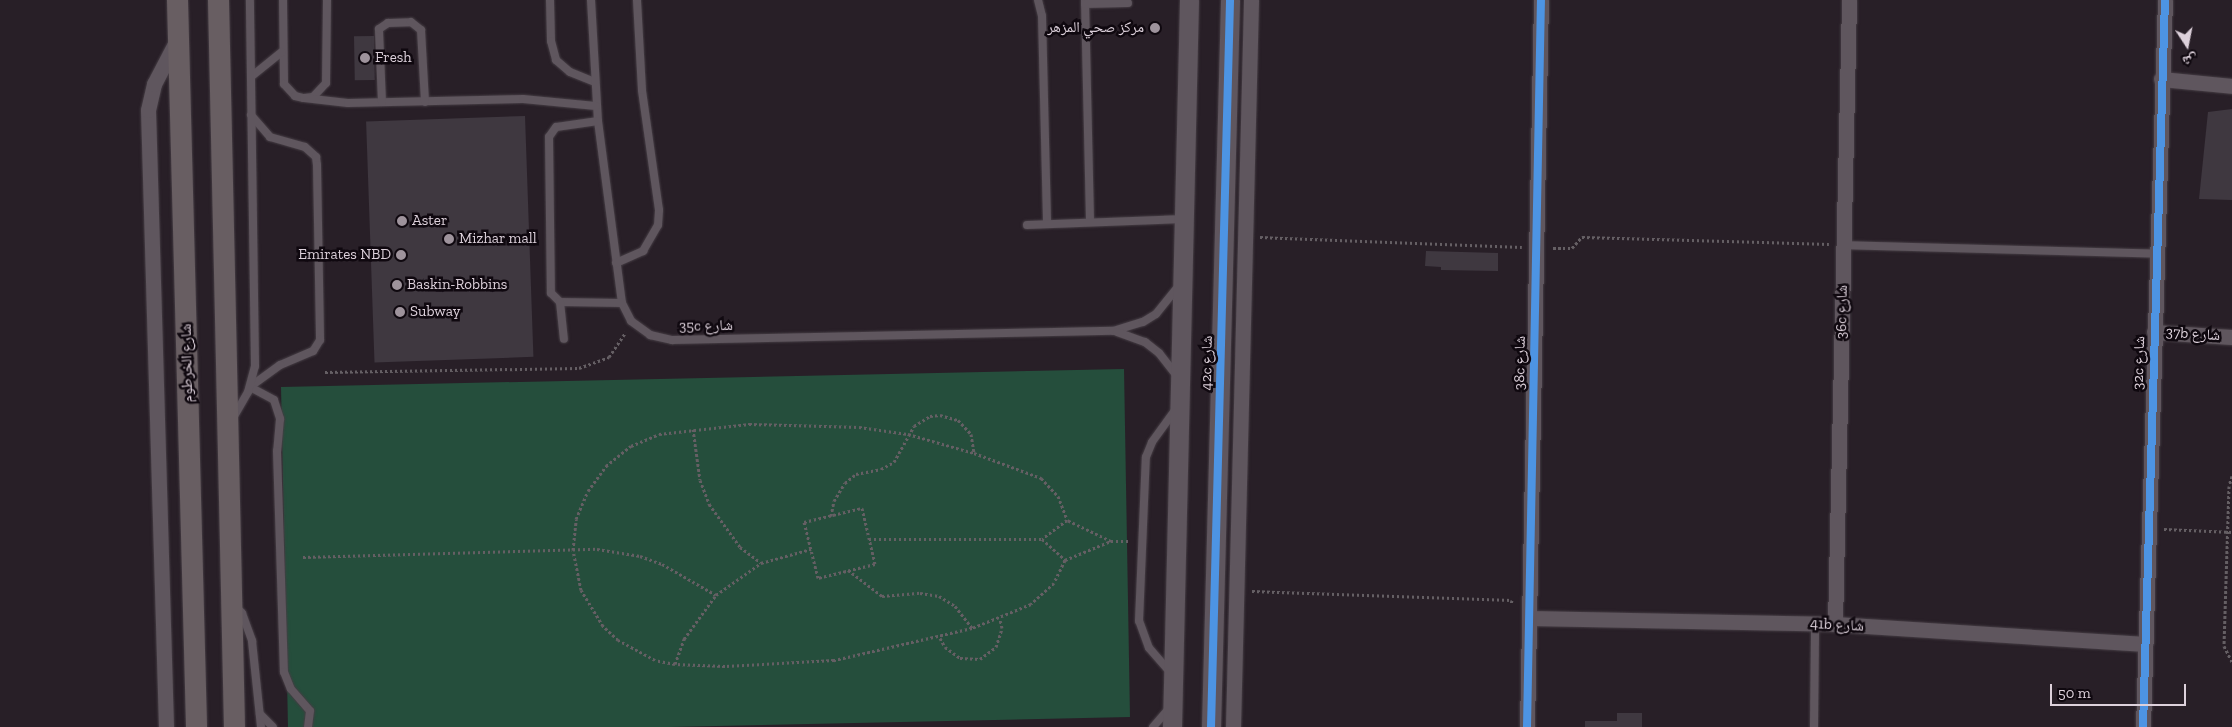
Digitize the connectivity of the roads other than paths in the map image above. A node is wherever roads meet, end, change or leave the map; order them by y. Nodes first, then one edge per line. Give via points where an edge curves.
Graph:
1 (178, 0) edge
2 (218, 0) edge
3 (250, 0) edge
4 (283, 0) edge
5 (327, 0) edge
6 (550, 0) edge
7 (591, 0) edge
8 (637, 0) edge
9 (1038, 0) edge
10 (1189, 0) edge
11 (1230, 0) edge
12 (1251, 0) edge
13 (1542, 0) edge
14 (1848, 0) edge
15 (2165, 0) edge
16 (1085, 2) edge
17 (1128, 3) dead end
18 (180, 32) junction
19 (282, 52) junction
20 (252, 76) junction
21 (2161, 79) junction
22 (595, 82) junction
23 (2232, 86) edge
24 (304, 98) junction
25 (382, 102) junction
26 (425, 102) junction
27 (596, 106) junction
28 (251, 116) junction
29 (598, 121) junction
30 (1184, 219) junction
31 (1090, 220) junction
32 (1047, 224) junction
33 (1027, 225) dead end
34 (1843, 245) junction
35 (2156, 254) junction
36 (616, 263) junction
37 (1182, 276) junction
38 (560, 302) junction
39 (622, 303) junction
40 (1112, 331) junction
41 (2154, 332) junction
42 (2232, 337) edge
43 (564, 339) dead end
44 (1180, 381) junction
45 (250, 387) junction
46 (1180, 405) junction
47 (227, 428) junction
48 (231, 602) junction
49 (1529, 618) junction
50 (1815, 624) junction
51 (1835, 624) junction
52 (2145, 644) junction
53 (1174, 676) junction
54 (1173, 705) junction
55 (260, 714) junction
56 (166, 727) edge
57 (196, 727) edge
58 (234, 727) edge
59 (261, 727) edge
60 (273, 727) edge
61 (308, 727) edge
62 (1153, 727) edge
63 (1172, 727) edge
64 (1211, 727) edge
65 (1233, 727) edge
66 (1527, 727) edge
67 (1814, 727) edge
68 (2143, 727) edge

1 - 18 main road, شارع الخرطوم
2 - 47 main road
3 - 20 lane
4 - 19 lane
5 - 24 lane via 326,83 313,97
6 - 22 lane via 550,42 556,60 570,72
7 - 22 lane, 35c شارع
8 - 36 lane via 642,90 659,210 658,225 643,251
9 - 32 lane via 1042,16
10 - 30 street, 42c شارع
11 - 64 street, 42c شارع
12 - 65 street
13 - 49 street, 38c شارع
14 - 34 street, 36c شارع
15 - 21 street, 32c شارع
16 - 17 lane
16 - 31 lane
18 - 56 street via 154,84 148,110
18 - 57 main road, شارع الخرطوم
19 - 20 lane
19 - 24 lane via 284,84 296,96
20 - 28 lane
21 - 23 street
21 - 35 street, 32c شارع
22 - 27 lane, 35c شارع
24 - 25 lane via 333,102
25 - 26 lane
25 - 26 lane via 379,29 388,23 411,22 421,30
26 - 27 lane via 523,99
27 - 29 lane, 35c شارع
28 - 45 lane via 255,366
28 - 45 lane via 270,137 305,146 316,157 320,340 313,351 280,365
29 - 36 lane, 35c شارع
29 - 38 lane via 556,127 549,137 550,288 553,297
30 - 31 lane
30 - 37 street, 42c شارع
31 - 32 lane
32 - 33 lane
34 - 35 lane
34 - 51 street, 36c شارع
35 - 41 street, 32c شارع
36 - 39 lane, 35c شارع
37 - 40 lane, 35c شارع via 1167,304 1156,314
37 - 44 street, 42c شارع
38 - 39 lane
38 - 43 lane
39 - 40 lane, 35c شارع via 632,321 650,335 672,340
40 - 44 lane, 35c شارع via 1145,342 1171,366
41 - 42 street, 37b شارع
41 - 52 street, 32c شارع
44 - 46 street, 42c شارع
45 - 47 lane
45 - 61 lane via 274,400 280,418 278,450 284,672 291,689 310,711
46 - 53 street, 42c شارع
46 - 53 lane via 1152,442 1146,457 1142,540 1141,630 1149,648
47 - 48 main road
48 - 55 lane via 242,614 252,641
48 - 58 main road
49 - 50 street, 41b شارع
49 - 66 street, 38c شارع
50 - 51 street, 41b شارع
50 - 67 lane
51 - 52 street, 41b شارع
52 - 68 street, 32c شارع
53 - 54 street, 42c شارع
54 - 62 lane
54 - 63 street, 42c شارع
55 - 59 lane
55 - 60 lane

